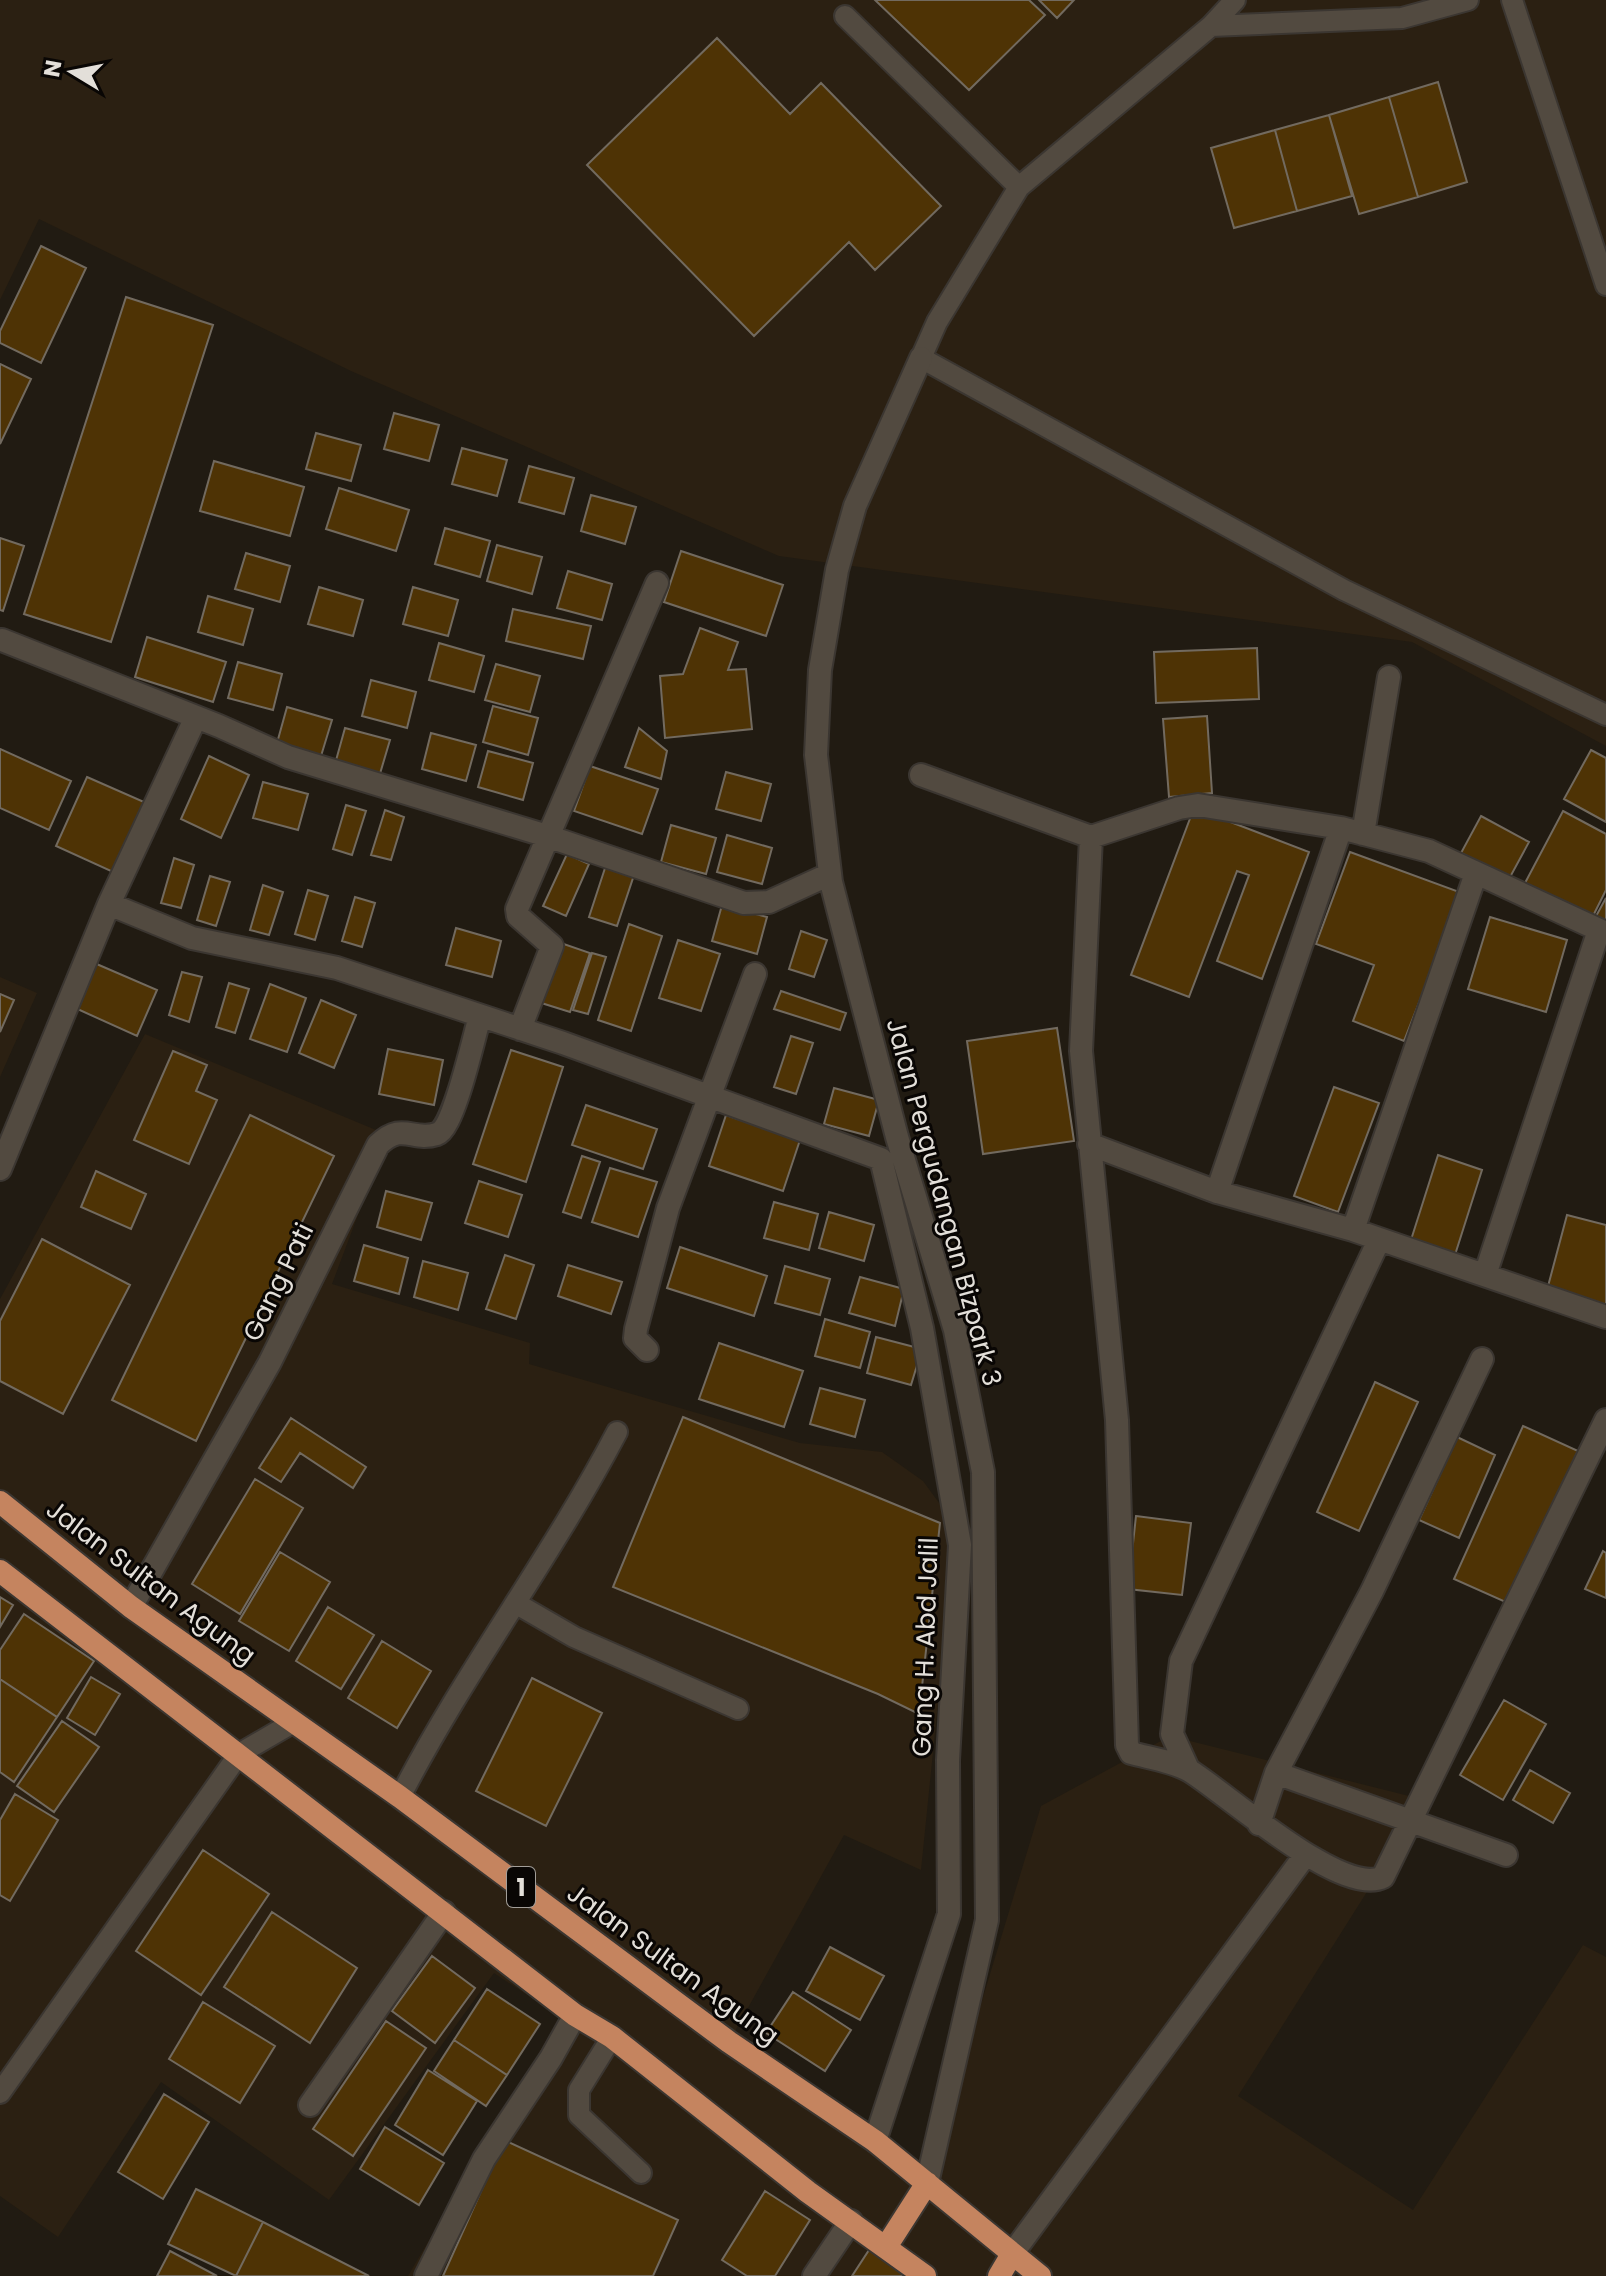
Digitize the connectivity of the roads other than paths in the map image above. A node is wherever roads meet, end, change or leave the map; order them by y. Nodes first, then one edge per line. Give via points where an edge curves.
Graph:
1 (1235, 0) edge
2 (1468, 0) edge
3 (1512, 0) edge
4 (845, 16) dead end
5 (1211, 26) junction
6 (1019, 187) junction
7 (1606, 285) edge
8 (921, 358) junction
9 (657, 583) dead end
10 (2, 640) dead end
11 (1389, 677) dead end
12 (1606, 715) edge
13 (196, 717) junction
14 (921, 775) dead end
15 (1352, 831) junction
16 (547, 836) junction
17 (1091, 837) junction
18 (830, 874) junction
19 (1475, 876) junction
20 (109, 904) junction
21 (1602, 932) edge
22 (755, 974) dead end
23 (480, 1016) junction
24 (520, 1029) junction
25 (707, 1097) junction
26 (1089, 1144) junction
27 (0, 1169) edge
28 (1217, 1192) junction
29 (1353, 1230) junction
30 (1379, 1240) junction
31 (1485, 1275) junction
32 (1606, 1317) edge
33 (647, 1350) dead end
34 (1482, 1359) dead end
35 (1606, 1420) edge
36 (617, 1432) dead end
37 (0, 1502) edge
38 (0, 1571) edge
39 (517, 1604) junction
40 (131, 1607) junction
41 (738, 1709) dead end
42 (294, 1722) junction
43 (239, 1754) junction
44 (1188, 1769) junction
45 (1276, 1773) junction
46 (400, 1797) junction
47 (1408, 1820) junction
48 (1259, 1824) junction
49 (1306, 1854) junction
50 (1506, 1855) dead end
51 (444, 1912) junction
52 (575, 2015) junction
53 (612, 2037) junction
54 (0, 2093) edge
55 (310, 2105) dead end
56 (875, 2141) junction
57 (641, 2173) dead end
58 (927, 2183) junction
59 (851, 2221) junction
60 (886, 2247) junction
61 (1012, 2254) junction
62 (426, 2276) edge
63 (814, 2276) edge
64 (925, 2276) edge
65 (999, 2276) edge
66 (1040, 2276) edge

1 - 5 lane
2 - 5 lane via 1402,18
3 - 7 lane
4 - 6 lane
5 - 6 lane
6 - 8 lane via 937,322
8 - 12 lane via 1344,590
8 - 18 street, Jalan Pergudangan Bizpark 3 via 855,506 837,570 816,709 820,812
9 - 16 street
10 - 13 street
11 - 15 street
13 - 16 street via 288,757
13 - 20 street
14 - 17 street
15 - 17 street via 1198,805
15 - 19 street via 1429,851
15 - 28 street
16 - 18 street via 752,905
16 - 24 street via 516,913 552,946
17 - 26 street via 1081,999
18 - 58 street, Jalan Pergudangan Bizpark 3 via 897,1137 955,1330 983,1472 987,1920
19 - 21 street
19 - 29 street
20 - 23 street via 192,938 311,960
20 - 27 street
21 - 31 street
22 - 25 street
23 - 24 street
23 - 40 street, Gang Pati via 448,1119 439,1133 397,1132 378,1145 270,1362
24 - 25 street
25 - 33 street via 668,1208 636,1329 635,1338
25 - 56 street, Gang H. Abd Jalil via 881,1159 922,1328 960,1545 948,1760 949,1914
26 - 28 street
26 - 44 street via 1117,1420 1127,1745 1131,1753
28 - 29 street
29 - 30 street
30 - 31 street
30 - 44 street via 1181,1661 1172,1734
31 - 32 street
34 - 45 street via 1372,1591
35 - 47 street
36 - 39 lane
37 - 40 highway, Jalan Sultan Agung / 1
38 - 43 highway
39 - 41 lane via 574,1637
39 - 46 lane via 429,1741
40 - 42 highway, Jalan Sultan Agung / 1
42 - 43 lane
42 - 46 highway, Jalan Sultan Agung / 1
43 - 51 highway
43 - 54 lane
44 - 48 street
45 - 47 street
45 - 48 street
46 - 56 highway, Jalan Sultan Agung / 1 via 729,2042
47 - 49 street via 1387,1873 1377,1880 1365,1880
47 - 50 street
48 - 49 street
49 - 61 street
51 - 52 highway
51 - 55 street
52 - 53 highway
52 - 62 street via 484,2159
53 - 57 lane via 579,2090 579,2115
53 - 59 highway
56 - 58 highway, Jalan Sultan Agung / 1
58 - 60 highway
58 - 61 highway, Jalan Sultan Agung / 1
59 - 60 highway
59 - 63 street
60 - 64 highway
61 - 65 highway
61 - 66 highway, Jalan Sultan Agung / 1

